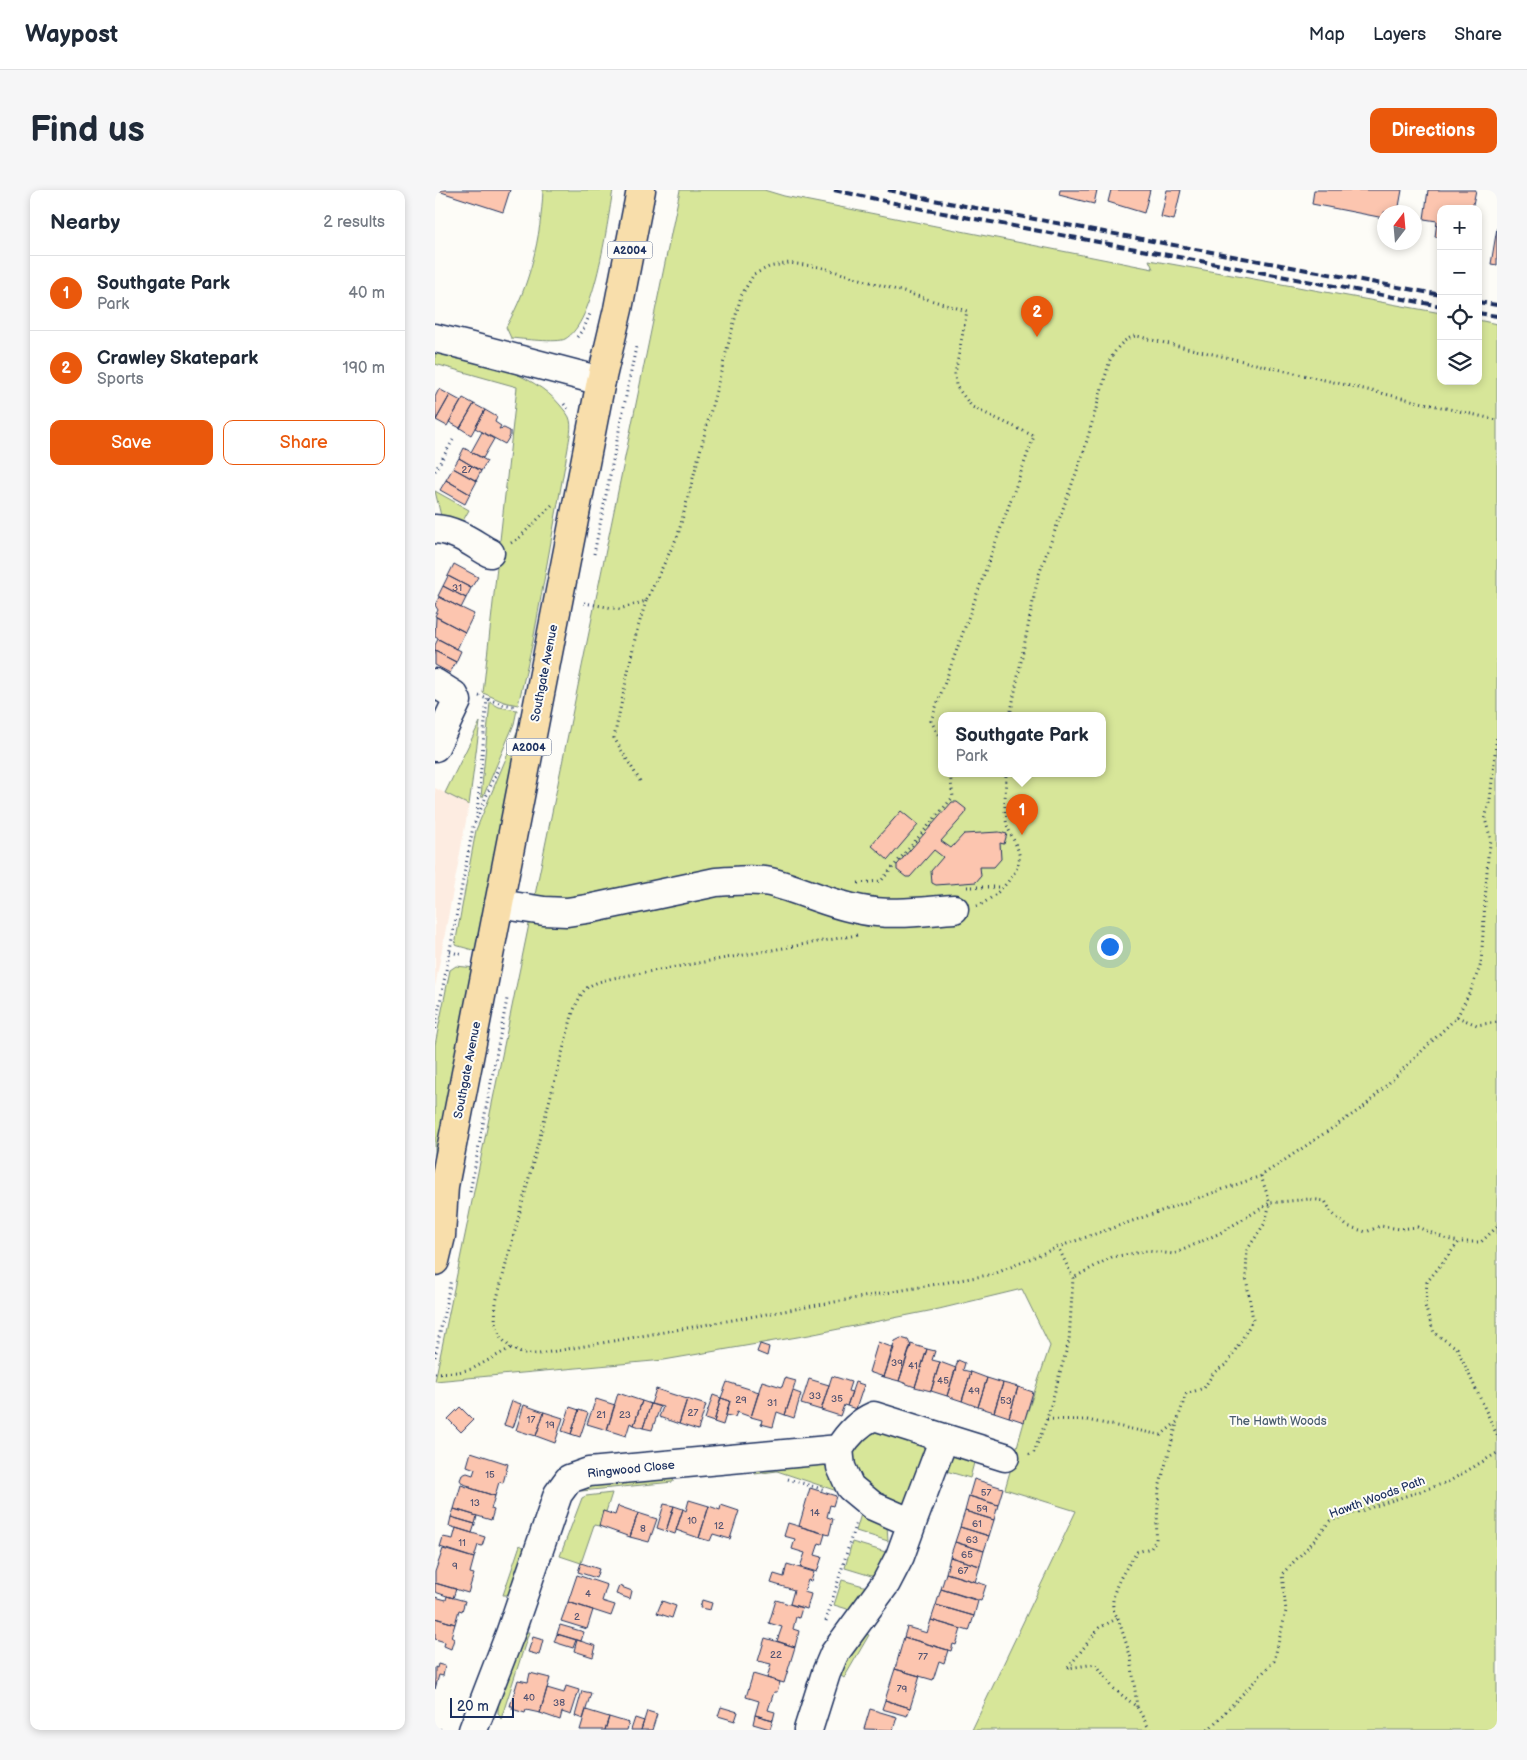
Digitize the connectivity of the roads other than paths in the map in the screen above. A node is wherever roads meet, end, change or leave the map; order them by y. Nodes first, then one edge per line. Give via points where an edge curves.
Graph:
1 (641, 190) edge
2 (435, 338) edge
3 (601, 381) junction
4 (435, 529) edge
5 (489, 552) road end
6 (446, 691) edge
7 (435, 747) edge
8 (499, 904) junction
9 (963, 908) road end
10 (440, 1195) edge
11 (444, 1266) edge
12 (943, 1438) junction
13 (839, 1448) junction
14 (1005, 1457) road end
15 (912, 1523) junction
16 (478, 1729) edge
17 (808, 1730) edge

1 - 3 main road, Southgate Avenue / A2004
2 - 3 street
3 - 8 main road, Southgate Avenue / A2004
4 - 5 street via 454,532
6 - 7 street via 456,704
8 - 9 street via 567,912 732,881 772,883 864,911
8 - 10 main road, Southgate Avenue / A2004
10 - 11 main road, Southgate Avenue / A2004
12 - 13 street via 874,1416 862,1421
12 - 14 street
12 - 15 street
13 - 15 street via 841,1467 850,1487 862,1500
13 - 16 street, Ringwood Close via 589,1472 569,1479 558,1494
15 - 17 street via 886,1583 834,1654

